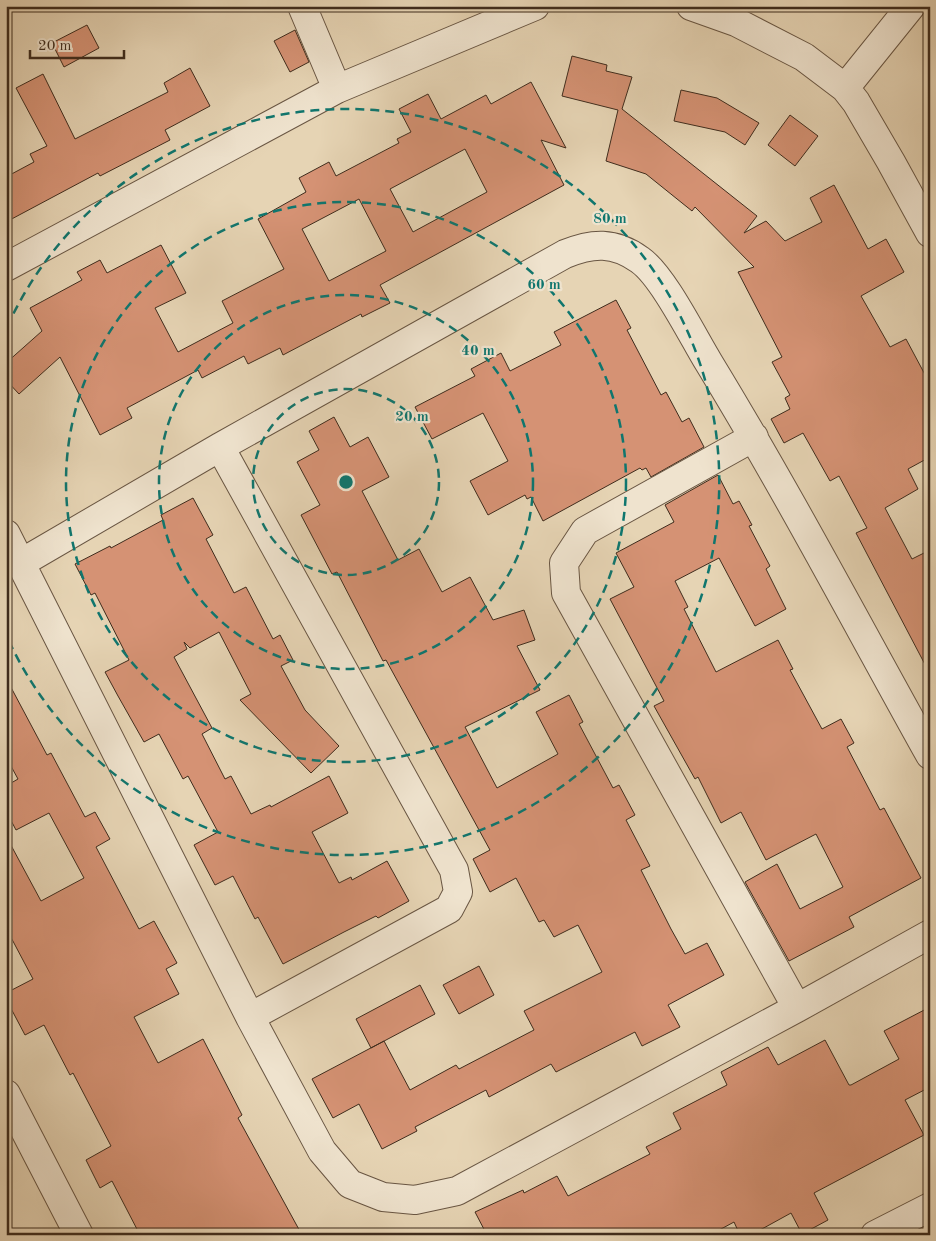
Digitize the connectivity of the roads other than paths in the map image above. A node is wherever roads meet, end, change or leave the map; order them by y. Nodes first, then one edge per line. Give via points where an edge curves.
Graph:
1 (302, 6) edge
2 (535, 6) edge
3 (691, 6) edge
4 (911, 6) edge
5 (845, 88) junction
6 (337, 89) junction
7 (930, 233) edge
8 (6, 267) edge
9 (754, 438) junction
10 (220, 447) junction
11 (6, 534) edge
12 (21, 563) junction
13 (930, 756) edge
14 (930, 934) edge
15 (796, 1008) junction
16 (250, 1017) junction
17 (6, 1094) edge
18 (930, 1207) edge
19 (79, 1235) edge
20 (875, 1235) edge

1 - 6 street
2 - 6 street
3 - 5 street via 736,22 779,44
4 - 5 street
5 - 7 street via 892,162
6 - 8 street
9 - 10 street via 662,286 640,260 614,247 588,245 565,254
9 - 13 street
9 - 15 street via 585,531 564,564 566,593
10 - 12 street
10 - 16 street via 454,870 458,892 449,909
11 - 12 street
12 - 16 street
14 - 15 street
15 - 16 street via 457,1191 415,1200 384,1197 350,1184 322,1152
17 - 19 street
18 - 20 street

